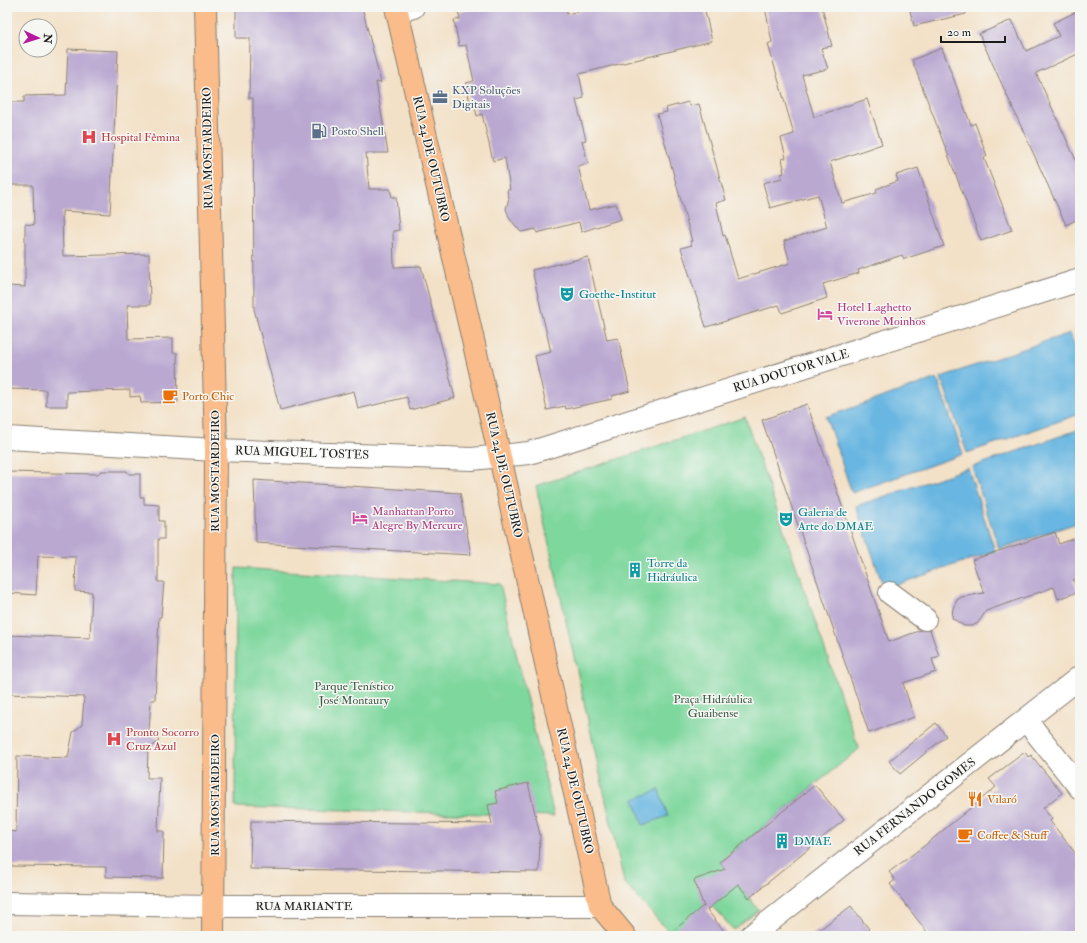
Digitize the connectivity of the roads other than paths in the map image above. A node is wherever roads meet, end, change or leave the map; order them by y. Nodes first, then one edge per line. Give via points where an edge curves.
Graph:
1 (205, 7) edge
2 (402, 8) edge
3 (1080, 280) edge
4 (7, 438) edge
5 (216, 450) junction
6 (500, 457) junction
7 (890, 593) dead end
8 (925, 618) dead end
9 (1080, 677) edge
10 (1026, 720) junction
11 (1080, 788) edge
12 (7, 903) edge
13 (215, 906) junction
14 (600, 906) junction
15 (214, 936) edge
16 (625, 936) edge
17 (751, 936) edge

1 - 5 main road, RUA MOSTARDEIRO
2 - 6 main road, RUA 24 DE OUTUBRO
3 - 6 street, RUA DOUTOR VALE via 529,453
4 - 5 street, RUA MIGUEL TOSTES
5 - 6 street, RUA MIGUEL TOSTES via 472,459
5 - 13 main road, RUA MOSTARDEIRO
6 - 14 main road, RUA 24 DE OUTUBRO
7 - 8 street
9 - 10 street, RUA FERNANDO GOMES
10 - 11 street
10 - 17 street, RUA FERNANDO GOMES
12 - 13 street, RUA MARIANTE
13 - 14 street, RUA MARIANTE
13 - 15 main road, RUA MOSTARDEIRO
14 - 16 main road, RUA 24 DE OUTUBRO

